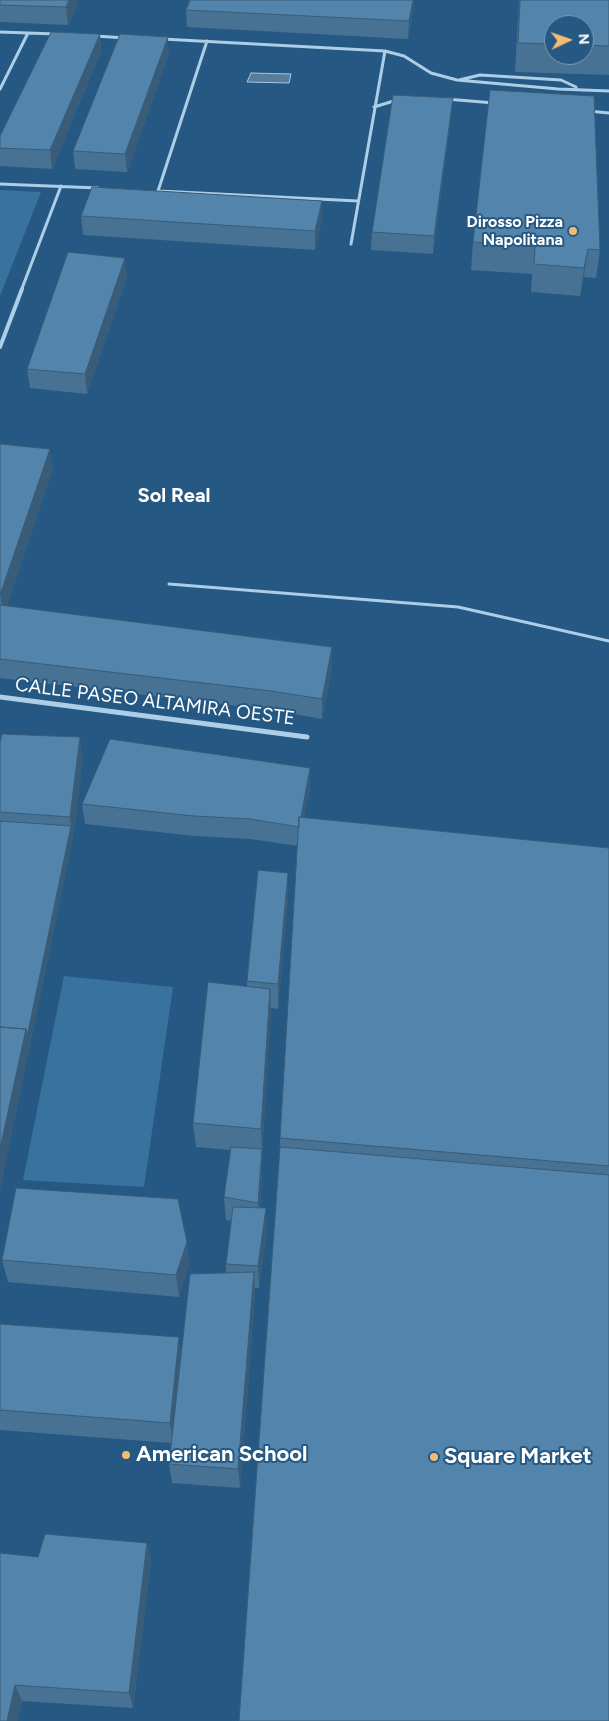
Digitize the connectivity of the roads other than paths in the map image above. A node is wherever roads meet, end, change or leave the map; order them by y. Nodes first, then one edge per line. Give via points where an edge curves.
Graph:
1 (0, 32) edge
2 (28, 33) junction
3 (58, 34) edge
4 (88, 36) edge
5 (128, 38) edge
6 (157, 39) edge
7 (207, 42) junction
8 (385, 51) junction
9 (457, 80) junction
10 (560, 80) junction
11 (0, 89) edge
12 (579, 89) junction
13 (558, 90) junction
14 (609, 91) edge
15 (444, 99) edge
16 (402, 100) edge
17 (502, 104) edge
18 (374, 107) junction
19 (582, 111) edge
20 (609, 113) edge
21 (0, 184) edge
22 (61, 186) junction
23 (100, 188) edge
24 (148, 190) edge
25 (158, 191) junction
26 (358, 201) junction
27 (351, 244) dead end
28 (0, 347) edge
29 (169, 584) dead end
30 (609, 641) edge
31 (0, 697) edge
32 (307, 737) dead end

1 - 2 street
2 - 3 street
2 - 11 street
4 - 5 street
6 - 7 street
7 - 8 street
7 - 25 street
8 - 9 street via 404,56 431,73
8 - 18 street
9 - 10 street via 480,75
9 - 13 street
10 - 12 street
10 - 13 street
12 - 13 street
12 - 14 street
15 - 17 street
16 - 18 street
18 - 26 street
19 - 20 street
21 - 22 street
22 - 23 street
22 - 28 street
24 - 25 street
25 - 26 street
26 - 27 street
29 - 30 lane via 458,607
31 - 32 street, CALLE PASEO ALTAMIRA OESTE

